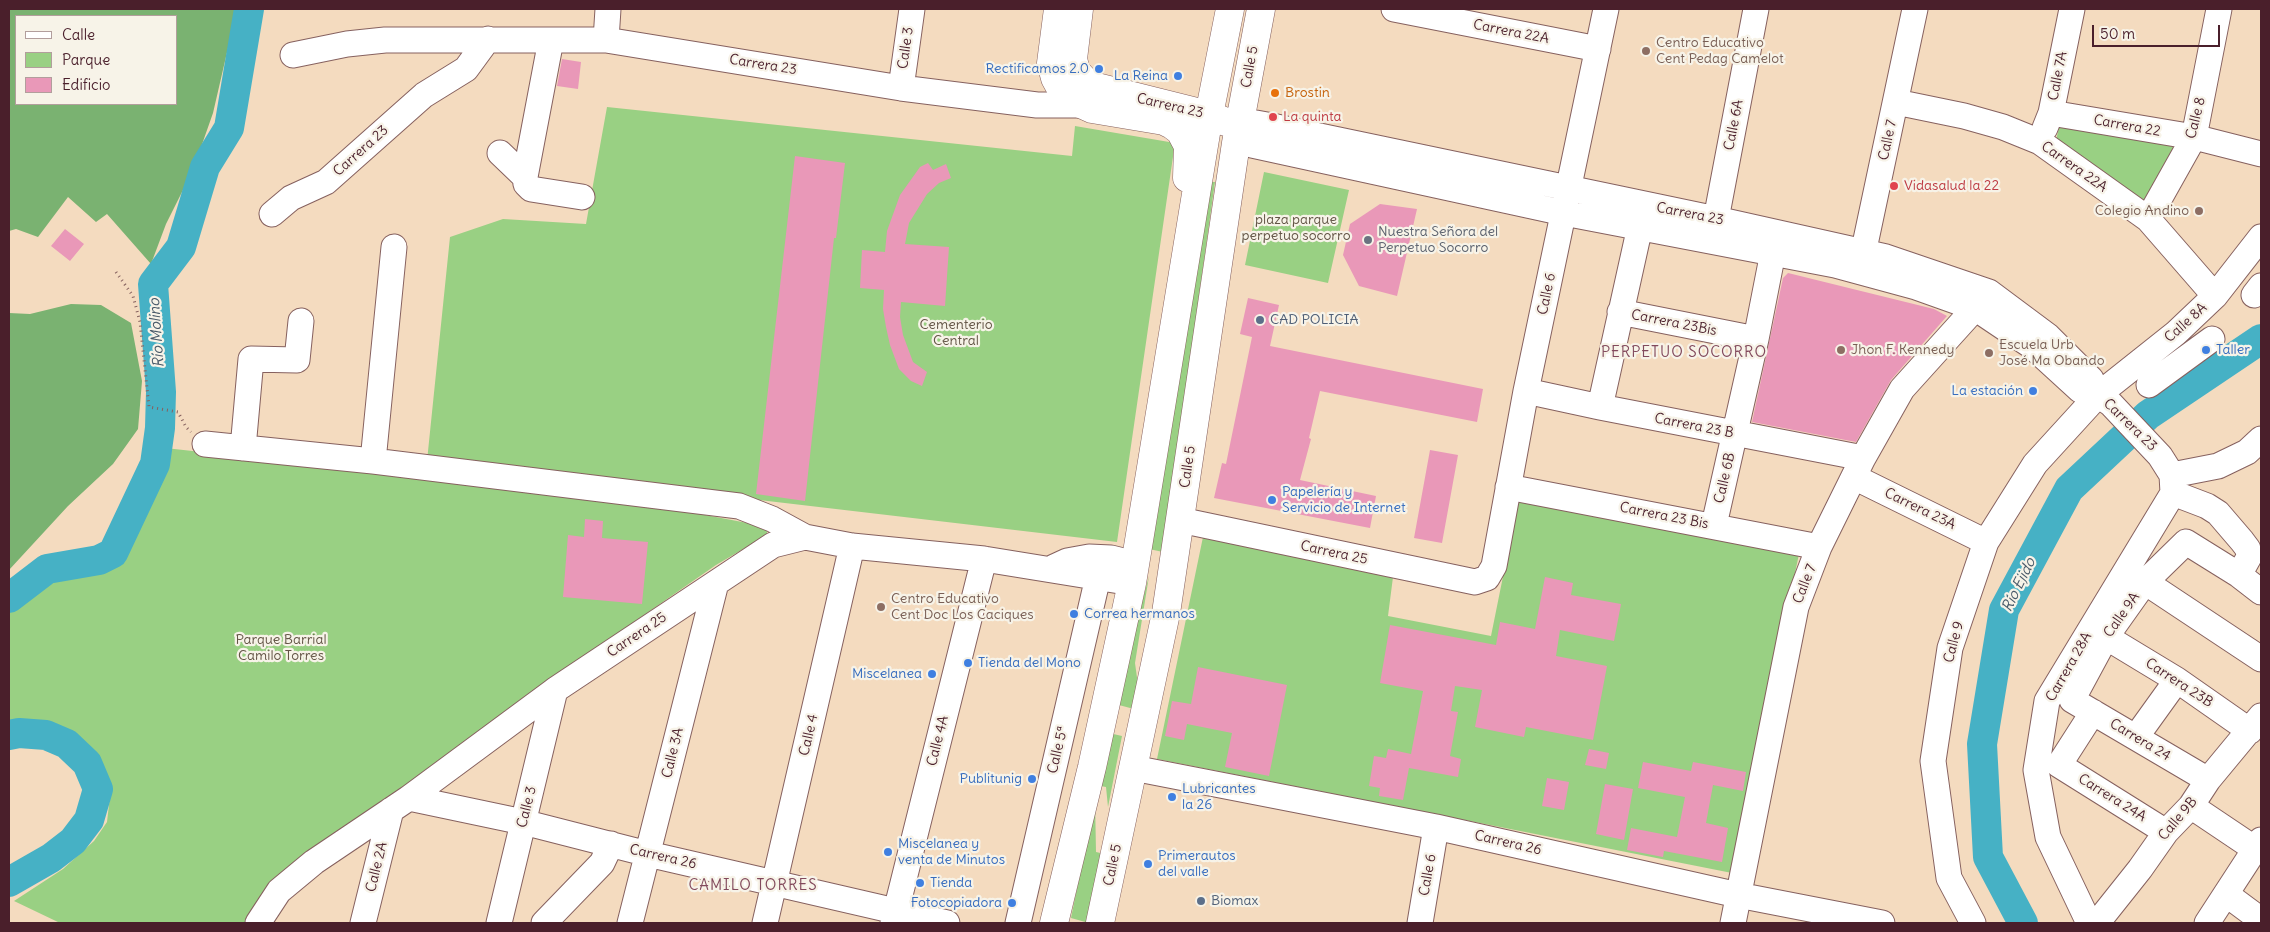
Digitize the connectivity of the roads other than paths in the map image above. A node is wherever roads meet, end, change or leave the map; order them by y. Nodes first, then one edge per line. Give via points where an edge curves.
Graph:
1 (608, 9) edge
2 (912, 9) edge
3 (1058, 9) edge
4 (1080, 9) edge
5 (1230, 9) edge
6 (1261, 9) edge
7 (1394, 9) edge
8 (1606, 9) edge
9 (1756, 9) edge
10 (1915, 9) edge
11 (2072, 9) edge
12 (2219, 9) edge
13 (488, 39) junction
14 (551, 40) junction
15 (606, 40) junction
16 (1598, 49) junction
17 (293, 55) dead end
18 (1064, 67) junction
19 (901, 88) junction
20 (1896, 102) junction
21 (1037, 105) junction
22 (1080, 105) junction
23 (2051, 113) junction
24 (1209, 115) junction
25 (1239, 127) junction
26 (2194, 137) junction
27 (2040, 142) junction
28 (500, 153) dead end
29 (2261, 154) edge
30 (525, 176) junction
31 (1569, 188) junction
32 (582, 197) dead end
33 (1564, 213) junction
34 (272, 214) dead end
35 (1642, 217) junction
36 (2148, 218) junction
37 (1714, 230) junction
38 (1191, 232) junction
39 (2261, 237) edge
40 (1775, 243) junction
41 (394, 247) dead end
42 (1862, 261) junction
43 (2215, 296) junction
44 (1982, 300) junction
45 (1620, 312) junction
46 (301, 321) dead end
47 (2176, 333) junction
48 (1756, 339) junction
49 (2212, 339) dead end
50 (2191, 354) junction
51 (2149, 385) dead end
52 (1526, 391) junction
53 (2098, 395) junction
54 (1600, 408) junction
55 (1736, 434) junction
56 (2261, 439) edge
57 (205, 444) dead end
58 (243, 448) junction
59 (373, 461) junction
60 (1858, 467) junction
61 (2169, 475) junction
62 (1508, 487) junction
63 (1180, 520) junction
64 (1714, 526) junction
65 (805, 536) junction
66 (1986, 542) junction
67 (852, 546) junction
68 (1820, 547) junction
69 (984, 559) junction
70 (1047, 570) junction
71 (1133, 574) junction
72 (2240, 575) junction
73 (1098, 577) junction
74 (1487, 578) joint
75 (2145, 582) junction
76 (716, 583) junction
77 (2261, 592) edge
78 (1166, 613) junction
79 (2106, 638) junction
80 (2261, 659) edge
81 (2177, 680) junction
82 (556, 690) junction
83 (2083, 706) junction
84 (2256, 723) edge
85 (1099, 734) junction
86 (2136, 737) junction
87 (1139, 742) junction
88 (2059, 765) joint
89 (1133, 768) junction
90 (2208, 780) junction
91 (400, 804) junction
92 (2191, 806) junction
93 (523, 822) junction
94 (1436, 827) junction
95 (2166, 832) junction
96 (611, 844) junction
97 (2258, 845) edge
98 (648, 854) junction
99 (775, 883) junction
100 (2226, 894) junction
101 (1738, 895) junction
102 (895, 917) edge
103 (2261, 920) edge
104 (1056, 922) edge
105 (1105, 922) edge
106 (1869, 922) edge
107 (258, 923) edge
108 (363, 923) edge
109 (499, 923) edge
110 (544, 923) edge
111 (630, 923) edge
112 (765, 923) edge
113 (947, 923) edge
114 (1018, 923) edge
115 (1420, 923) edge
116 (1733, 923) edge
117 (1973, 923) edge
118 (2089, 923) edge
119 (2097, 923) edge
120 (2207, 923) edge

1 - 15 street
2 - 19 street, Calle 3
3 - 18 main road
4 - 18 main road via 1073,59
5 - 24 main road
6 - 25 main road, Calle 5
7 - 16 street, Carrera 22A
8 - 16 street, Calle 6
9 - 37 street, Calle 6A
10 - 20 street, Calle 7
11 - 23 street, Calle 7A
12 - 26 street, Calle 8
13 - 14 street, Carrera 23
13 - 17 street, Carrera 23 via 385,40
13 - 34 street, Carrera 23 via 466,69 424,94 326,182 291,198
14 - 15 street, Carrera 23
14 - 30 street
15 - 19 street, Carrera 23
16 - 31 street, Calle 6
18 - 21 street
18 - 22 main road, Carrera 23 via 1055,78
18 - 24 main road, Carrera 23 via 1101,90
19 - 21 street, Carrera 23
20 - 27 street, Carrera 22A via 2004,127
20 - 42 street, Calle 7
21 - 22 street, Carrera 23
22 - 38 main road, Carrera 23 via 1164,121 1180,131 1188,146 1185,195
23 - 26 street, Carrera 22
23 - 27 street, Calle 7A
24 - 25 main road, Carrera 23
24 - 38 main road
25 - 31 street, Carrera 23 via 1256,123 1267,125
25 - 33 street, Carrera 23 via 1252,145
25 - 63 main road, Calle 5
26 - 29 street, Carrera 22
26 - 36 street, Calle 8
27 - 36 street, Carrera 22A
28 - 30 street
30 - 32 street via 531,189
31 - 33 street, Calle 6
31 - 35 street, Carrera 23
33 - 35 street, Carrera 23
33 - 52 street, Calle 6
35 - 37 street, Carrera 23
35 - 45 street
36 - 43 street, Carrera 22A
37 - 40 street, Carrera 23
38 - 71 main road
39 - 43 street, Calle 8A
40 - 42 street, Carrera 23
40 - 48 street, Calle 6B
41 - 59 street
42 - 44 street, Carrera 23 via 1886,257
43 - 47 street, Calle 8A
44 - 53 street, Carrera 23 via 2080,390
44 - 60 street, Calle 7 via 1902,389
45 - 48 street, Carrera 23Bis
45 - 54 street
46 - 58 street via 297,360 251,358
47 - 50 street
47 - 53 street, Calle 8A
48 - 55 street, Calle 6B
49 - 50 street
50 - 51 street
52 - 54 street, Carrera 23 B
52 - 62 street, Calle 6
53 - 61 street, Carrera 23 via 2119,412
53 - 66 street, Calle 9 via 2035,464
54 - 55 street, Carrera 23 B
55 - 60 street, Carrera 23 B
55 - 64 street, Calle 6B
56 - 61 street via 2247,452 2218,466
57 - 58 street
58 - 59 street
59 - 65 street via 739,506
60 - 66 street, Carrera 23A
60 - 68 street, Calle 7
61 - 72 street via 2218,513 2248,549 2249,557
61 - 118 street, Carrera 28A via 2047,701 2036,770 2048,837
62 - 64 street, Carrera 23 Bis
62 - 74 street, Calle 6 via 1494,566
63 - 74 street, Carrera 25 via 1476,582
63 - 78 main road, Calle 5
64 - 68 street, Carrera 23 Bis
65 - 67 street, Carrera 25
65 - 76 street, Carrera 25 via 773,545
66 - 117 street, Calle 9 via 1950,648 1933,761 1949,878
67 - 69 street, Carrera 25
67 - 99 street, Calle 4
68 - 101 street, Calle 7 via 1796,606
69 - 70 street, Carrera 25
69 - 102 street, Calle 4A
70 - 71 street via 1067,561 1111,558
70 - 73 street, Carrera 25
71 - 73 street, Carrera 25
71 - 78 main road via 1152,562 1162,570
71 - 85 main road
72 - 75 street, Calle 9A via 2186,542
72 - 77 street
73 - 114 street, Calle 5ª
75 - 79 street, Calle 9A
75 - 80 street
76 - 82 street, Carrera 25
76 - 98 street, Calle 3A
78 - 87 main road, Calle 5
79 - 81 street, Carrera 23B
79 - 83 street, Calle 9A
81 - 84 street, Carrera 23B
81 - 86 street
82 - 91 street, Carrera 25
82 - 93 street, Calle 3
83 - 86 street, Carrera 24
83 - 88 street, Calle 9A
84 - 90 street, Calle 9B
85 - 87 main road via 1109,728 1121,727 1132,732
85 - 104 main road
86 - 90 street, Carrera 24
87 - 89 main road, Calle 5
88 - 95 street, Carrera 24A
89 - 94 street, Carrera 26
89 - 105 main road, Calle 5
90 - 92 street, Calle 9B
91 - 93 street, Carrera 26
91 - 107 street, Carrera 25 via 314,862 279,891
91 - 108 street, Calle 2A
92 - 95 street, Calle 9B
92 - 97 street
93 - 96 street, Carrera 26
93 - 109 street, Calle 3
94 - 101 street, Carrera 26
94 - 115 street, Calle 6
95 - 119 street, Calle 9B
96 - 98 street, Carrera 26
96 - 110 street via 602,863
97 - 100 street
98 - 99 street, Carrera 26
98 - 111 street, Calle 3A
99 - 102 street, Carrera 26
99 - 112 street, Calle 4
100 - 103 street
100 - 120 street
101 - 106 street, Carrera 26
101 - 116 street, Calle 7
102 - 113 street, Carrera 26

